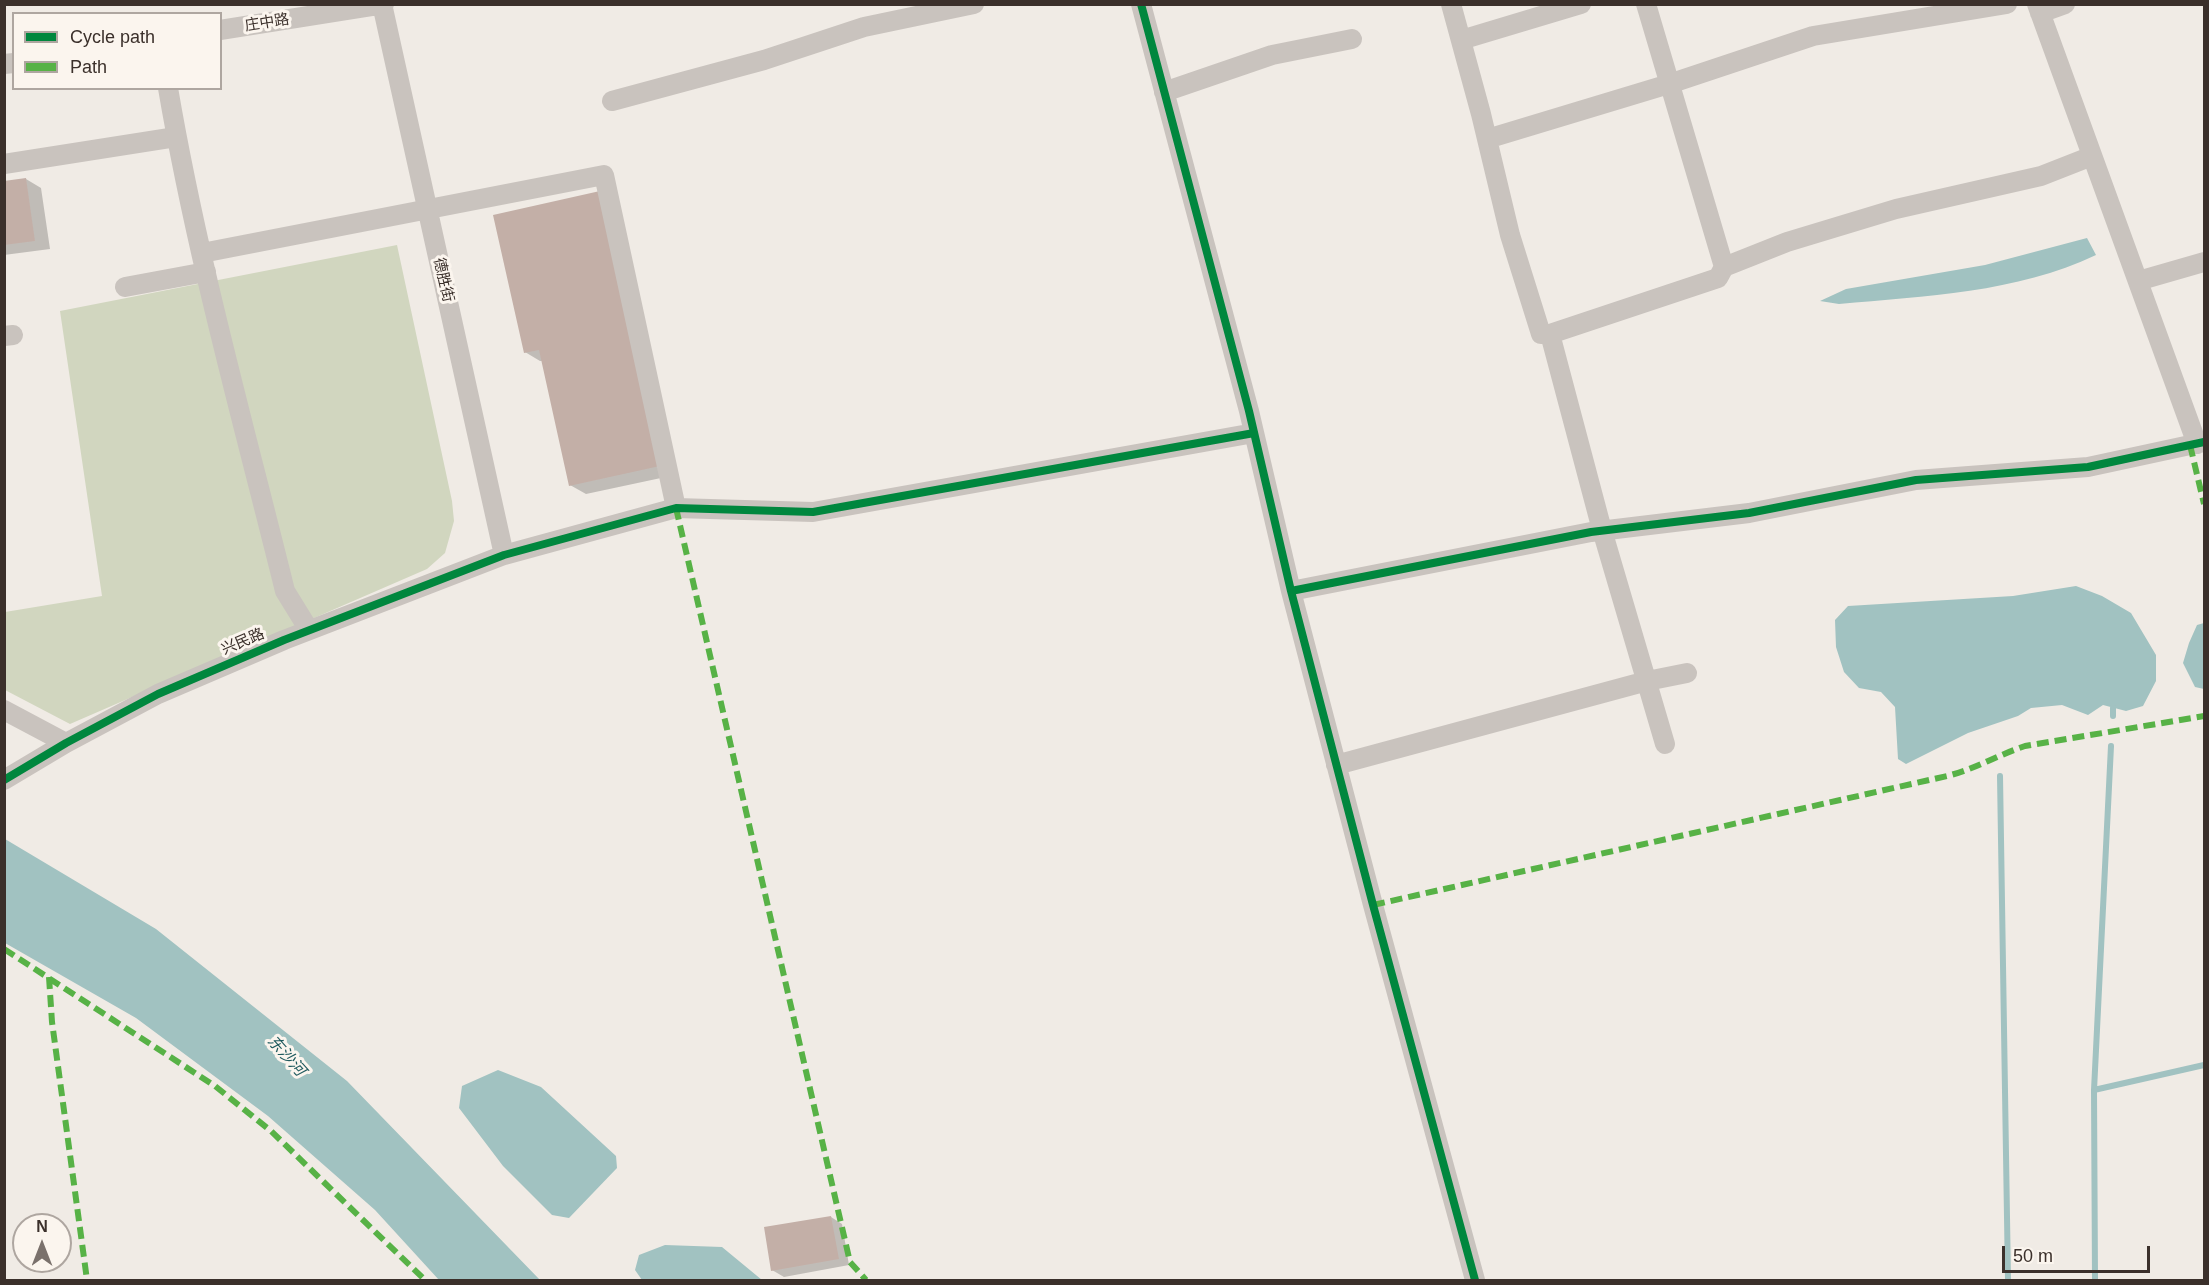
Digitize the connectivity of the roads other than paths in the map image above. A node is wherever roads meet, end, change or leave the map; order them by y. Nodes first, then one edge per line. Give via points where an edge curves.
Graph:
1 (974, 4) edge
2 (1141, 4) edge
3 (1451, 4) edge
4 (1581, 4) edge
5 (1646, 4) edge
6 (2007, 4) edge
7 (2065, 4) edge
8 (383, 5) edge
9 (2039, 9) edge
10 (222, 30) edge
11 (1352, 39) dead end
12 (1461, 40) junction
13 (1669, 84) junction
14 (168, 90) edge
15 (1164, 92) junction
16 (612, 101) dead end
17 (176, 137) junction
18 (1487, 139) junction
19 (2092, 156) junction
20 (4, 164) edge
21 (427, 209) junction
22 (2205, 262) edge
23 (204, 263) junction
24 (1724, 267) junction
25 (2138, 281) junction
26 (125, 287) dead end
27 (1550, 334) junction
28 (1254, 433) junction
29 (2201, 443) edge
30 (676, 508) junction
31 (1602, 530) junction
32 (504, 555) junction
33 (1291, 591) junction
34 (309, 630) junction
35 (1687, 672) dead end
36 (1647, 681) junction
37 (4, 710) edge
38 (66, 743) junction
39 (1665, 744) dead end
40 (1336, 765) junction
41 (4, 780) edge
42 (1476, 1281) edge

1 - 16 street via 864,27 764,60
2 - 15 street
3 - 12 street
4 - 12 street
5 - 13 street
6 - 13 street via 1813,36
7 - 9 street
8 - 10 street, 庄中路
8 - 21 street, 德胜街
9 - 19 street
11 - 15 street via 1272,55
12 - 18 street
13 - 18 street
13 - 24 street
14 - 17 street
15 - 28 street
17 - 20 street
17 - 23 street
18 - 27 street via 1540,334
19 - 24 street via 2042,176 1874,216 1787,242
19 - 25 street
21 - 23 street
21 - 30 street via 604,175
21 - 32 street, 德胜街
22 - 25 street
23 - 26 street
23 - 34 street via 285,591
24 - 27 street via 1718,278
25 - 29 street
27 - 31 street
28 - 30 street, 兴民路 via 813,512
28 - 33 street
29 - 31 street via 2088,467 1916,480 1749,513
30 - 32 street, 兴民路
31 - 33 street
31 - 36 street
32 - 34 street, 兴民路
33 - 40 street
34 - 38 street, 兴民路 via 158,694
35 - 36 street
36 - 39 street
36 - 40 street
37 - 38 street
38 - 41 street, 兴民路
40 - 42 street

